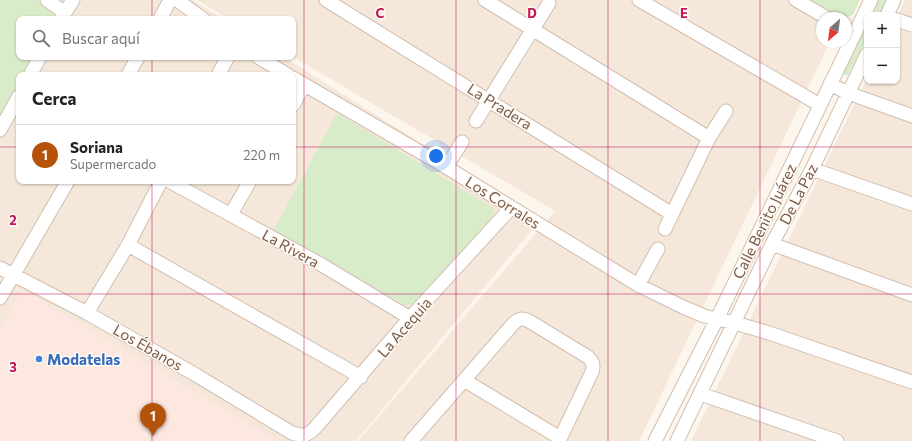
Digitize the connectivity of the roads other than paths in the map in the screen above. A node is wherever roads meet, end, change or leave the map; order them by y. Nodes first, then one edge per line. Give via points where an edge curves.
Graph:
1 (47, 0) edge
2 (73, 0) edge
3 (170, 0) edge
4 (177, 0) edge
5 (326, 0) edge
6 (485, 0) edge
7 (639, 0) edge
8 (796, 0) edge
9 (871, 0) edge
10 (894, 0) edge
11 (549, 3) dead end
12 (817, 12) edge
13 (888, 12) edge
14 (63, 16) edge
15 (162, 16) edge
16 (199, 16) edge
17 (900, 21) edge
18 (912, 25) edge
19 (852, 28) edge
20 (532, 29) junction
21 (844, 48) edge
22 (38, 60) edge
23 (136, 60) edge
24 (226, 60) edge
25 (263, 60) edge
26 (864, 60) edge
27 (32, 72) edge
28 (130, 72) edge
29 (220, 72) edge
30 (283, 72) edge
31 (296, 80) edge
32 (830, 84) junction
33 (304, 85) junction
34 (848, 93) junction
35 (488, 99) junction
36 (296, 100) edge
37 (16, 101) edge
38 (820, 106) junction
39 (726, 111) dead end
40 (912, 116) edge
41 (476, 121) dead end
42 (0, 130) edge
43 (709, 138) junction
44 (462, 142) dead end
45 (446, 167) junction
46 (812, 169) junction
47 (66, 184) edge
48 (159, 184) edge
49 (176, 184) edge
50 (248, 184) edge
51 (912, 204) edge
52 (511, 208) junction
53 (232, 214) junction
54 (672, 214) junction
55 (665, 229) dead end
56 (772, 244) junction
57 (128, 245) junction
58 (658, 249) dead end
59 (0, 268) edge
60 (12, 276) junction
61 (638, 285) junction
62 (912, 295) edge
63 (0, 298) edge
64 (87, 313) junction
65 (410, 318) junction
66 (717, 318) junction
67 (735, 322) junction
68 (361, 377) junction
69 (464, 380) junction
70 (912, 382) edge
71 (701, 394) junction
72 (292, 433) joint
73 (560, 439) edge
74 (411, 441) edge
75 (655, 441) edge
76 (677, 441) edge
77 (837, 441) edge

1 - 14 street
2 - 14 street
3 - 15 street
4 - 16 street
5 - 35 street, La Pradera
6 - 20 street
7 - 38 street
8 - 12 street
9 - 19 street, Calle Benito Juárez
10 - 13 street
11 - 20 street
17 - 18 street
20 - 35 street
20 - 43 street
21 - 32 street, Calle Benito Juárez
22 - 27 street
23 - 28 street
24 - 29 street
25 - 30 street
26 - 34 street, De La Paz
31 - 33 street, Los Corrales
32 - 34 street
32 - 38 street, Calle Benito Juárez
33 - 36 street
33 - 45 street, Los Corrales
34 - 40 street
34 - 46 street, De La Paz
35 - 41 street
35 - 54 street, La Pradera
37 - 42 street
38 - 66 street, Calle Benito Juárez
39 - 43 street
43 - 54 street
44 - 45 street
45 - 52 street, Los Corrales
46 - 51 street
46 - 56 street, De La Paz
47 - 60 street
48 - 57 street
49 - 53 street, La Rivera
50 - 53 street
52 - 61 street, Los Corrales
52 - 65 street, La Acequia
53 - 65 street, La Rivera
54 - 55 street
56 - 62 street
56 - 67 street, De La Paz
57 - 64 street
57 - 68 street
58 - 61 street
59 - 60 street, Los Ébanos
60 - 63 street
60 - 64 street, Los Ébanos
61 - 66 street, Los Corrales via 704,316
64 - 72 street, Los Ébanos
65 - 68 street, La Acequia
66 - 67 street, Los Corrales
66 - 75 street, Calle Benito Juárez
67 - 70 street, Los Corrales
67 - 71 street, De La Paz
68 - 72 street, La Acequia via 310,434 303,436
69 - 73 street
69 - 73 street via 518,319 529,321 588,357 594,366 592,372
69 - 74 street
71 - 76 street, De La Paz
71 - 77 street

